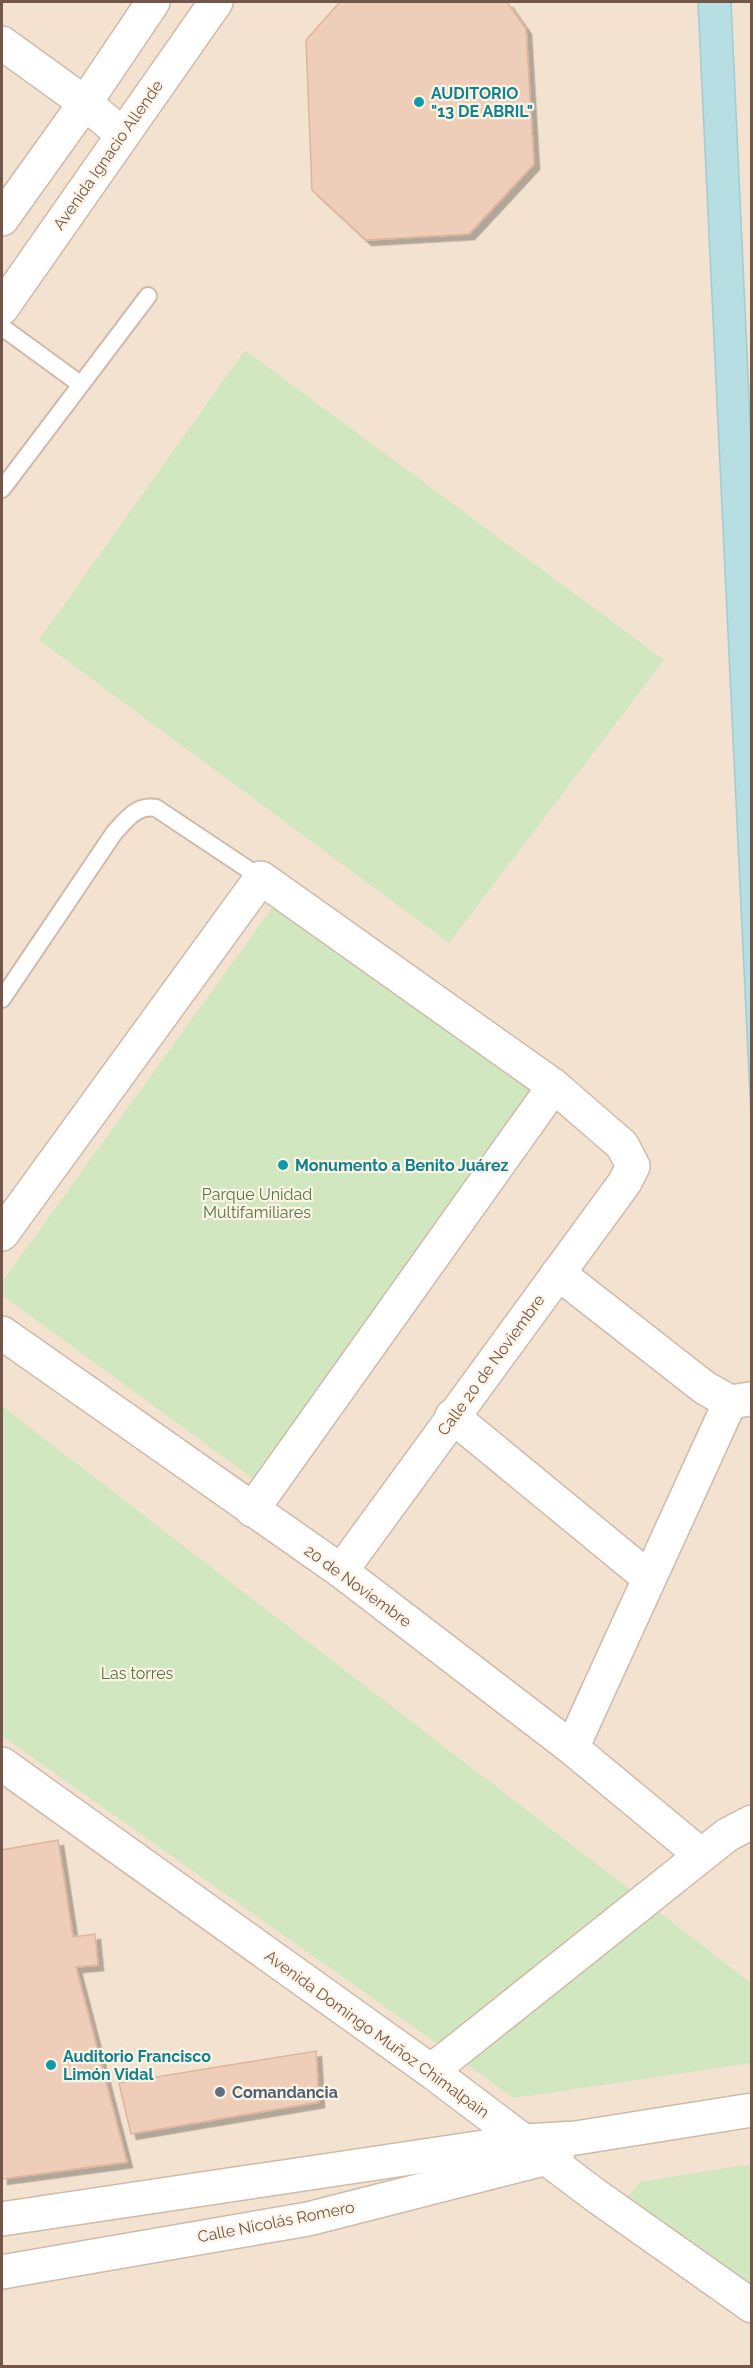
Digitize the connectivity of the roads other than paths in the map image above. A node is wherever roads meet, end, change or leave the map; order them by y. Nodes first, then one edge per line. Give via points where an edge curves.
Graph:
1 (153, 2) edge
2 (216, 2) edge
3 (2, 43) edge
4 (85, 103) junction
5 (122, 134) junction
6 (2, 219) edge
7 (148, 296) dead end
8 (2, 308) edge
9 (2, 327) edge
10 (80, 384) junction
11 (2, 489) edge
12 (261, 878) junction
13 (2, 999) edge
14 (554, 1086) junction
15 (2, 1234) edge
16 (558, 1273) junction
17 (2, 1333) edge
18 (741, 1400) edge
19 (452, 1416) junction
20 (252, 1510) junction
21 (341, 1571) junction
22 (649, 1578) junction
23 (572, 1748) junction
24 (2, 1764) edge
25 (749, 1822) edge
26 (701, 1855) junction
27 (431, 2072) junction
28 (752, 2110) edge
29 (535, 2149) junction
30 (302, 2175) junction
31 (2, 2219) edge
32 (308, 2219) junction
33 (2, 2272) edge
34 (752, 2306) edge

1 - 4 street
2 - 5 street, Avenida Ignacio Allende
3 - 4 street
4 - 5 street
4 - 6 street
5 - 8 street, Avenida Ignacio Allende
7 - 10 lane
9 - 10 lane
10 - 11 lane
12 - 13 lane via 156,808 144,806 114,833
12 - 14 street
12 - 15 street
14 - 16 street, Calle 20 de Noviembre via 622,1145 633,1166
14 - 20 street
16 - 18 street via 705,1389
16 - 19 street, Calle 20 de Noviembre
17 - 20 street, 20 de Noviembre
18 - 22 street
19 - 21 street, Calle 20 de Noviembre
19 - 22 street
20 - 21 street, 20 de Noviembre
21 - 23 street, 20 de Noviembre
22 - 23 street
23 - 26 street, 20 de Noviembre
24 - 27 street, Avenida Domingo Muñoz Chimalpain
25 - 26 street
26 - 27 street
27 - 29 street, Avenida Domingo Muñoz Chimalpain
28 - 29 street via 576,2138
29 - 30 street
29 - 32 street, Calle Nicolás Romero
29 - 34 street, Avenida Domingo Muñoz Chimalpain
30 - 31 street
30 - 32 street
32 - 33 street, Calle Nicolás Romero

